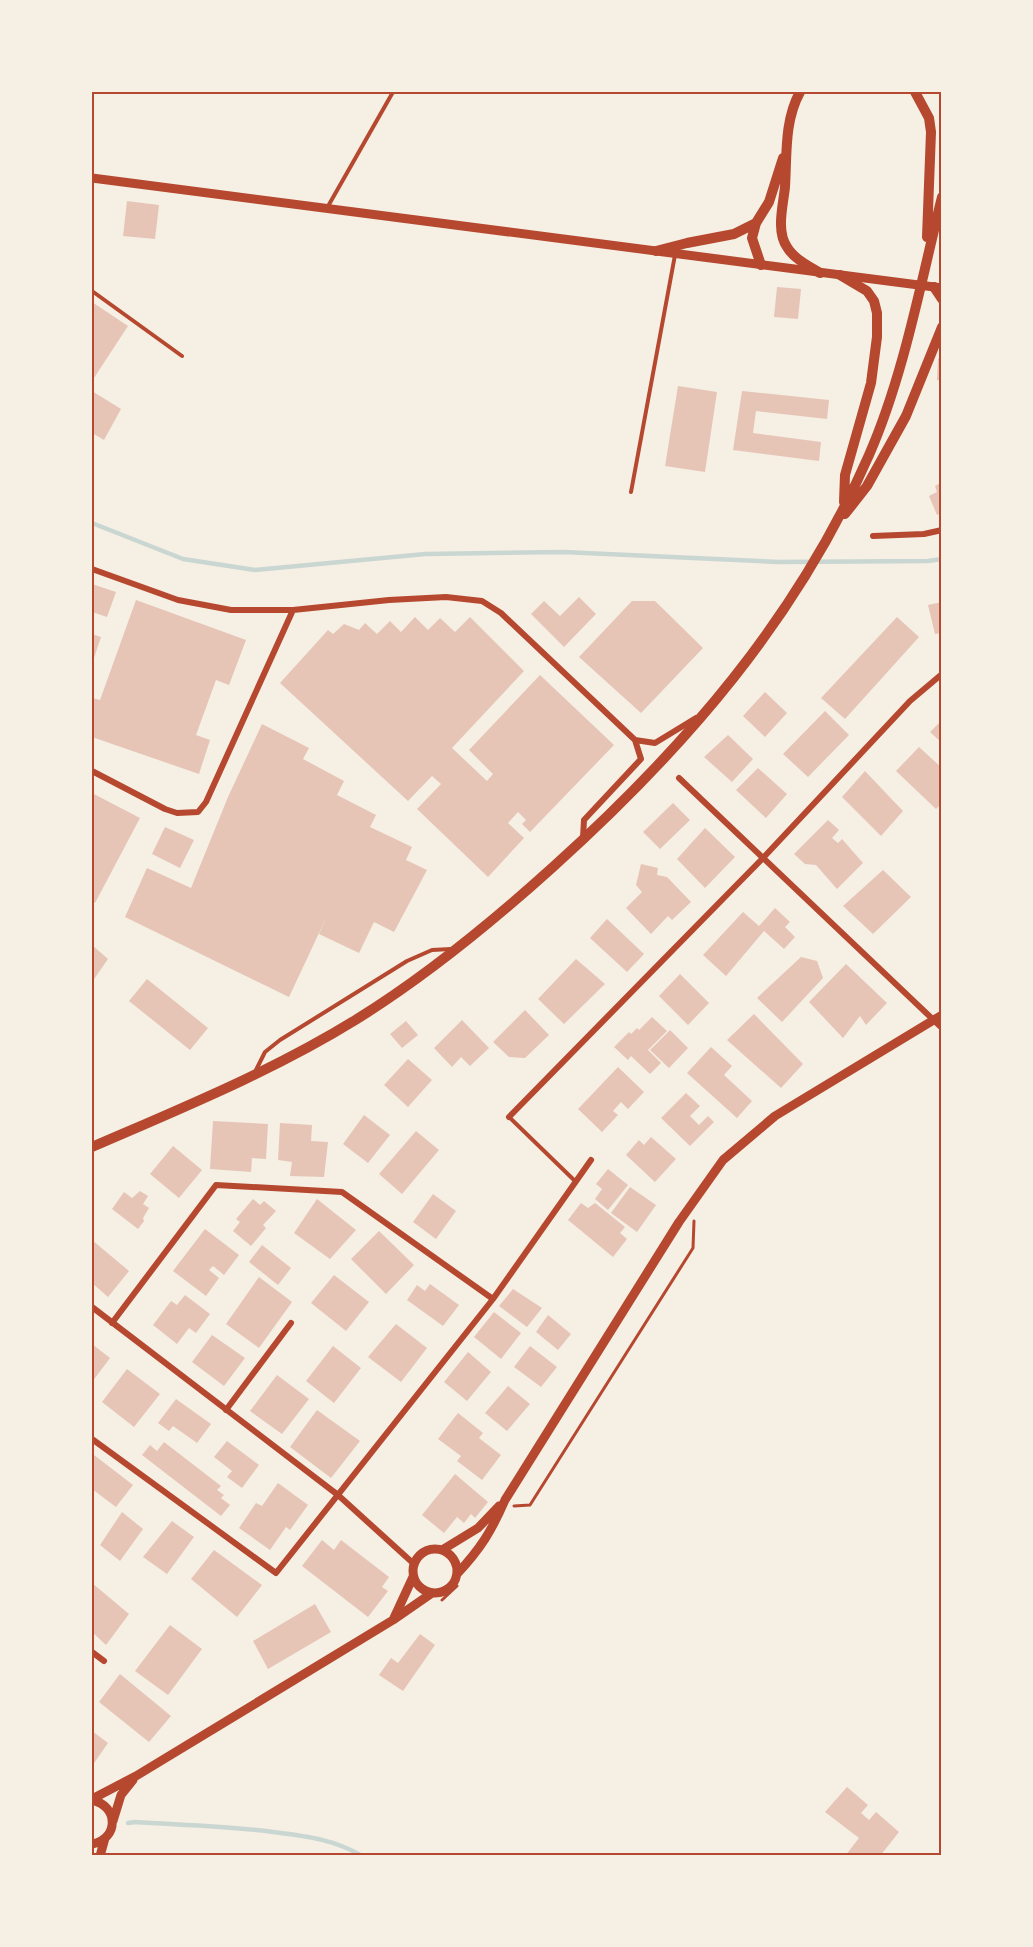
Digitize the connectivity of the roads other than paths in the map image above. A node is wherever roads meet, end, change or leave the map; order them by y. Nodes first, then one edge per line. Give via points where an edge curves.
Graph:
1 (393, 92) edge
2 (800, 92) edge
3 (915, 92) edge
4 (785, 152) junction
5 (92, 178) edge
6 (942, 196) edge
7 (327, 209) junction
8 (756, 223) junction
9 (656, 251) junction
10 (675, 254) junction
11 (927, 260) junction
12 (761, 264) junction
13 (820, 273) junction
14 (840, 275) junction
15 (938, 288) edge
16 (92, 291) edge
17 (942, 299) edge
18 (941, 330) edge
19 (182, 356) dead end
20 (631, 492) dead end
21 (844, 507) junction
22 (942, 530) edge
23 (830, 534) junction
24 (873, 536) dead end
25 (92, 569) edge
26 (292, 610) junction
27 (942, 674) edge
28 (707, 712) junction
29 (634, 740) junction
30 (92, 771) edge
31 (679, 778) dead end
32 (583, 841) junction
33 (763, 858) junction
34 (458, 949) junction
35 (937, 1017) edge
36 (942, 1028) edge
37 (254, 1076) junction
38 (509, 1117) joint
39 (92, 1147) edge
40 (591, 1160) dead end
41 (574, 1181) junction
42 (493, 1299) junction
43 (92, 1307) edge
44 (112, 1323) junction
45 (291, 1323) dead end
46 (226, 1410) junction
47 (92, 1439) edge
48 (338, 1495) junction
49 (505, 1500) junction
50 (442, 1550) junction
51 (414, 1564) junction
52 (457, 1574) junction
53 (413, 1577) junction
54 (432, 1593) junction
55 (393, 1620) junction
56 (92, 1652) edge
57 (104, 1661) dead end
58 (136, 1776) junction
59 (92, 1800) edge
60 (112, 1822) junction
61 (105, 1838) junction
62 (92, 1844) edge
63 (100, 1856) edge

1 - 7 lane
2 - 4 main road
3 - 11 main road via 929,118 931,132
4 - 8 main road via 769,201
4 - 13 main road via 784,241 795,256
5 - 7 street
6 - 11 main road
7 - 9 street
8 - 9 main road via 734,234
8 - 12 main road via 752,238
9 - 10 street
10 - 12 street
10 - 20 lane
11 - 21 main road via 888,406
12 - 13 street
13 - 14 street
14 - 15 street
14 - 21 main road via 867,291 877,313 871,383 845,475
15 - 17 main road
16 - 19 lane
18 - 23 main road via 891,445 867,486
21 - 23 main road
22 - 24 street
23 - 28 main road via 747,663
25 - 26 street via 201,605 231,610
26 - 29 street via 446,597 482,601 501,613
26 - 30 street via 206,802 198,812 165,809
27 - 33 street via 910,701
28 - 29 street via 655,743
28 - 32 main road
29 - 32 street via 640,759 584,820
31 - 33 street
32 - 34 main road
33 - 35 street
33 - 38 street
34 - 37 main road via 356,1019
34 - 37 lane via 432,950 406,961 280,1040 265,1053
35 - 36 street
35 - 49 street via 775,1116 723,1160 679,1222
37 - 39 main road
38 - 41 lane
40 - 41 street
41 - 42 street
42 - 44 street via 342,1192 216,1185
42 - 48 street
43 - 44 street
44 - 46 street
45 - 46 street
46 - 48 street
47 - 48 street via 276,1573
48 - 51 street
49 - 50 street via 478,1528
49 - 52 street via 478,1552
50 - 51 street via 428,1550
50 - 52 street via 454,1559
51 - 53 street
52 - 54 street via 446,1591
53 - 54 street via 420,1588
53 - 55 street
54 - 55 street
55 - 58 street
56 - 57 street
58 - 59 street
58 - 60 street via 121,1796
59 - 60 street via 105,1806
60 - 61 street
61 - 62 street
61 - 63 street

